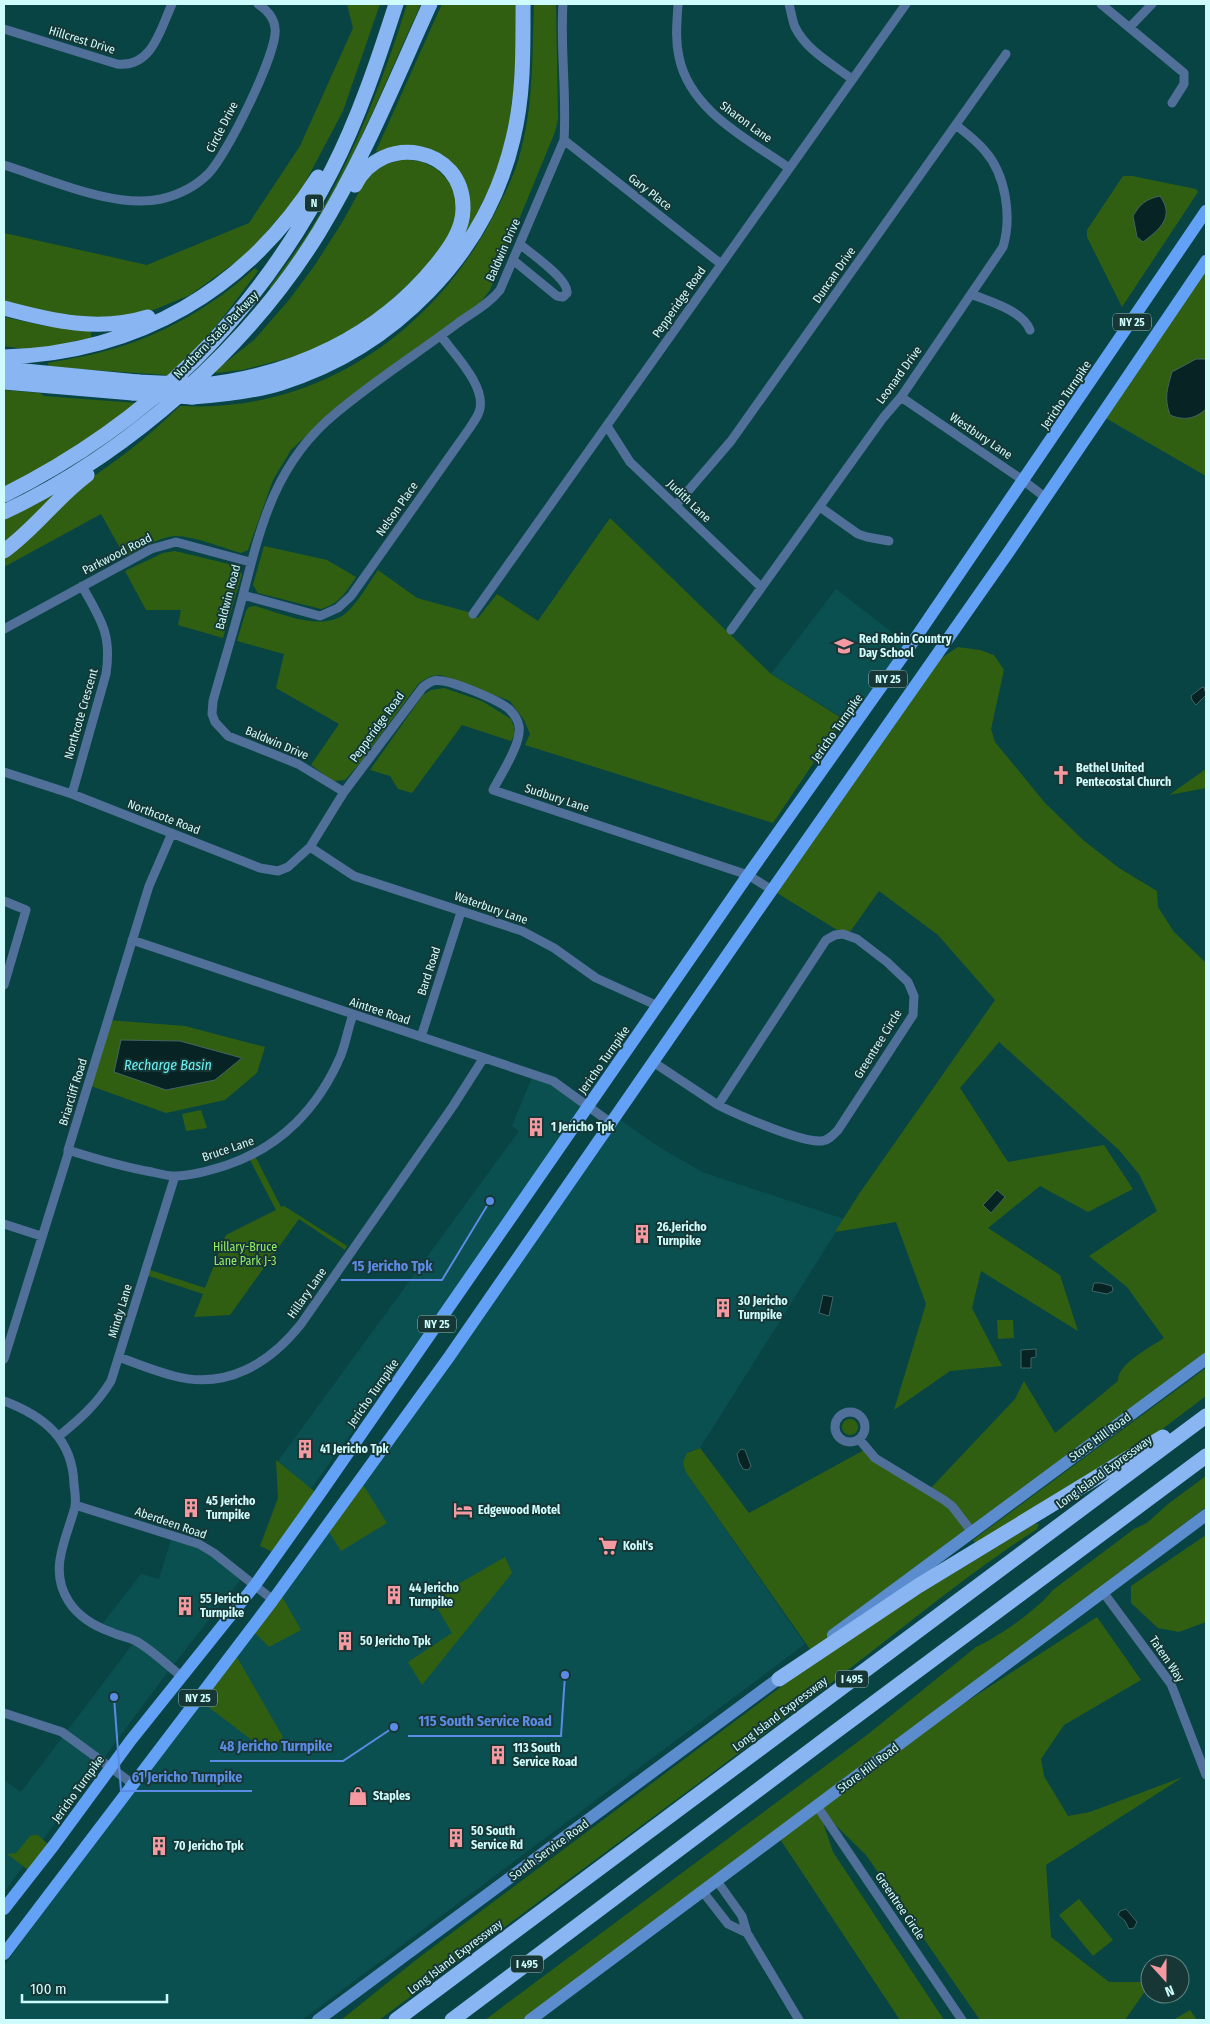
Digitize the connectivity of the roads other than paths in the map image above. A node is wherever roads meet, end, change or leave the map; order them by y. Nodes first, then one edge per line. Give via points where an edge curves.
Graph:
1 (172, 4) edge
2 (258, 4) edge
3 (387, 4) edge
4 (396, 4) edge
5 (430, 4) edge
6 (523, 4) edge
7 (563, 4) edge
8 (678, 4) edge
9 (789, 4) edge
10 (906, 4) edge
11 (1101, 4) edge
12 (1152, 4) edge
13 (1130, 27) junction
14 (4, 29) edge
15 (1006, 54) dead end
16 (852, 79) junction
17 (1172, 103) dead end
18 (956, 125) junction
19 (564, 140) junction
20 (4, 165) edge
21 (789, 168) junction
22 (1206, 211) edge
23 (319, 232) junction
24 (520, 244) junction
25 (513, 260) junction
26 (1206, 261) edge
27 (721, 264) junction
28 (971, 294) junction
29 (197, 300) junction
30 (4, 308) edge
31 (1030, 330) dead end
32 (441, 336) junction
33 (4, 357) edge
34 (4, 370) edge
35 (4, 382) edge
36 (136, 388) junction
37 (901, 397) junction
38 (607, 426) junction
39 (129, 436) junction
40 (285, 471) joint
41 (1024, 481) junction
42 (4, 495) edge
43 (1046, 498) junction
44 (676, 505) junction
45 (820, 507) junction
46 (4, 512) edge
47 (889, 540) dead end
48 (4, 551) edge
49 (250, 562) junction
50 (82, 586) junction
51 (761, 587) junction
52 (243, 595) junction
53 (473, 614) dead end
54 (4, 629) edge
55 (731, 630) dead end
56 (434, 681) joint
57 (221, 731) joint
58 (4, 772) edge
59 (344, 792) junction
60 (72, 794) junction
61 (172, 833) junction
62 (310, 847) junction
63 (748, 875) junction
64 (772, 890) junction
65 (4, 901) edge
66 (461, 912) junction
67 (132, 940) junction
68 (4, 985) edge
69 (658, 1006) junction
70 (353, 1015) junction
71 (421, 1037) junction
72 (483, 1058) junction
73 (653, 1062) junction
74 (718, 1105) junction
75 (587, 1108) junction
76 (611, 1123) junction
77 (68, 1150) junction
78 (175, 1176) junction
79 (4, 1224) edge
80 (41, 1236) junction
81 (119, 1358) junction
82 (1206, 1358) edge
83 (4, 1359) edge
84 (4, 1401) edge
85 (1206, 1409) edge
86 (1206, 1416) edge
87 (59, 1436) junction
88 (859, 1439) dead end
89 (1206, 1456) edge
90 (75, 1505) junction
91 (1206, 1515) edge
92 (972, 1532) junction
93 (255, 1585) junction
94 (1102, 1592) junction
95 (273, 1600) junction
96 (181, 1676) junction
97 (779, 1678) junction
98 (4, 1712) edge
99 (110, 1767) junction
100 (1206, 1776) edge
101 (132, 1784) junction
102 (817, 1806) junction
103 (716, 1881) junction
104 (703, 1892) junction
105 (4, 1909) edge
106 (747, 1933) junction
107 (4, 1954) edge
108 (520, 1970) junction
109 (318, 2020) edge
110 (396, 2020) edge
111 (452, 2020) edge
112 (461, 2020) edge
113 (530, 2020) edge
114 (799, 2020) edge
115 (962, 2020) edge

1 - 14 street, Hillcrest Drive via 152,50 134,64 117,64
2 - 20 street, Circle Drive via 271,15 275,27 273,48 236,132 221,158 200,181 163,198 125,201
3 - 29 highway via 342,130 310,189 260,251
4 - 42 highway, Northern State Parkway / N via 360,106 332,170 296,233 244,306 149,403 72,457
5 - 23 highway, Northern State Parkway / N via 366,145
6 - 36 highway, bridge via 522,84 518,121 508,159 477,227 439,282 395,323 362,346 306,374 265,387 219,395 192,397
7 - 19 street, Baldwin Drive
8 - 21 street, Sharon Lane via 676,40 688,82 704,105 720,120
9 - 16 street via 794,25 803,41
10 - 16 street, Pepperidge Road
11 - 13 street
12 - 13 street
13 - 17 street via 1184,73 1184,84
15 - 18 street, Duncan Drive
16 - 21 street, Pepperidge Road
18 - 28 street, Leonard Drive via 985,151 998,171 1007,226 1003,247
18 - 44 street, Duncan Drive via 731,441
19 - 24 street, Baldwin Drive
19 - 27 street, Gary Place
21 - 27 street, Pepperidge Road
22 - 41 main road, Jericho Turnpike / NY 25
23 - 36 highway, bridge via 362,173 376,160 393,153 429,156 450,170 460,186 463,215 454,239 422,281 386,314 343,343 303,362 251,378 203,385
23 - 39 highway, Northern State Parkway / N via 290,275 243,332 184,390
24 - 25 street, Baldwin Drive
24 - 25 street via 561,278 568,287 568,293 557,296
25 - 32 street, Baldwin Drive via 498,293
26 - 43 main road, NY 25
27 - 38 street, Pepperidge Road
28 - 31 street via 1020,316
28 - 37 street, Leonard Drive
29 - 30 highway via 137,321 114,324 65,323
29 - 33 highway via 150,325 91,346
32 - 40 street, Baldwin Drive via 336,412 302,446
32 - 52 street, Nelson Place via 478,387 481,398 479,411 351,596 338,608 320,616
34 - 36 highway
35 - 36 highway
37 - 41 street, Westbury Lane
37 - 45 street, Leonard Drive
38 - 44 street, Judith Lane via 630,462
38 - 53 street, Pepperidge Road
39 - 46 highway, Northern State Parkway / N via 80,470
39 - 48 highway via 106,461 69,490 28,532
40 - 49 street, Baldwin Road via 271,499
41 - 43 street, Westbury Lane
41 - 63 main road, Jericho Turnpike / NY 25 via 855,727
43 - 64 main road, NY 25
44 - 51 street, Judith Lane
45 - 47 street via 858,534
45 - 51 street, Leonard Drive
49 - 50 street, Parkwood Road via 190,545 169,543 151,549
49 - 52 street, Baldwin Road
50 - 54 street, Parkwood Road
50 - 60 street, Northcote Crescent via 103,623 109,656
51 - 55 street, Leonard Drive
52 - 57 street, Baldwin Road via 213,701 212,714
56 - 59 street, Pepperidge Road via 423,687 410,702
56 - 63 street, Sudbury Lane via 449,683 492,700 514,716 519,726 517,742 494,790
57 - 59 street, Baldwin Drive via 298,764
58 - 60 street, Northcote Road
59 - 62 street
60 - 61 street, Northcote Road
61 - 62 street, Northcote Road via 278,871 288,867
61 - 67 street, Briarcliff Road via 149,886
62 - 66 street, Waterbury Lane via 354,876
63 - 64 street, Sudbury Lane
63 - 69 main road, Jericho Turnpike / NY 25
64 - 73 main road, NY 25
65 - 68 street via 26,910
66 - 69 street, Waterbury Lane via 543,941 596,978
66 - 71 street, Bard Road
67 - 70 street, Aintree Road
67 - 77 street, Briarcliff Road
69 - 75 main road, Jericho Turnpike / NY 25
70 - 71 street, Aintree Road
70 - 78 street, Bruce Lane via 341,1054 326,1085 310,1109 287,1132 265,1149 241,1160 212,1170
71 - 72 street, Aintree Road
72 - 75 street, Aintree Road via 553,1081
72 - 81 street, Hillary Lane via 301,1324 277,1351 248,1370 208,1379 175,1376
73 - 74 street, Greentree Circle
73 - 76 main road, NY 25
74 - 74 street, Greentree Circle via 802,1138 828,1139 838,1130 913,1015 914,996 908,982 857,939 843,934 826,940
75 - 76 street, Aintree Road
75 - 93 main road, Jericho Turnpike / NY 25
76 - 95 main road, NY 25 via 453,1351
77 - 78 street, Bruce Lane via 126,1167
77 - 80 street, Briarcliff Road
78 - 81 street, Mindy Lane
79 - 80 street
80 - 83 street, Briarcliff Road
81 - 87 street, Mindy Lane via 101,1398
82 - 92 main road, Store Hill Road
84 - 87 street via 36,1416
85 - 97 highway via 918,1586
86 - 110 highway, Long Island Expressway / I 495
87 - 90 street via 74,1472
88 - 92 street via 882,1462 952,1506
89 - 108 highway, I 495
90 - 93 street, Aberdeen Road via 198,1544
90 - 96 street via 58,1560 58,1574 68,1601 89,1622 138,1642
91 - 94 main road, Store Hill Road
92 - 97 main road, Store Hill Road
93 - 95 street, Aberdeen Road
93 - 96 main road, Jericho Turnpike / NY 25
94 - 100 street, Tatem Way via 1171,1684
94 - 102 main road, Store Hill Road
95 - 101 main road, NY 25
96 - 99 main road, Jericho Turnpike / NY 25
97 - 109 main road, South Service Road
98 - 99 street via 62,1732
99 - 101 street
99 - 105 main road, Jericho Turnpike / NY 25
101 - 107 main road, NY 25
102 - 103 main road, Store Hill Road
102 - 115 street, Greentree Circle
103 - 104 main road, Store Hill Road
103 - 106 street via 742,1916
104 - 106 street via 728,1924
104 - 113 main road, Store Hill Road
106 - 114 street
108 - 111 highway, I 495
108 - 112 highway

